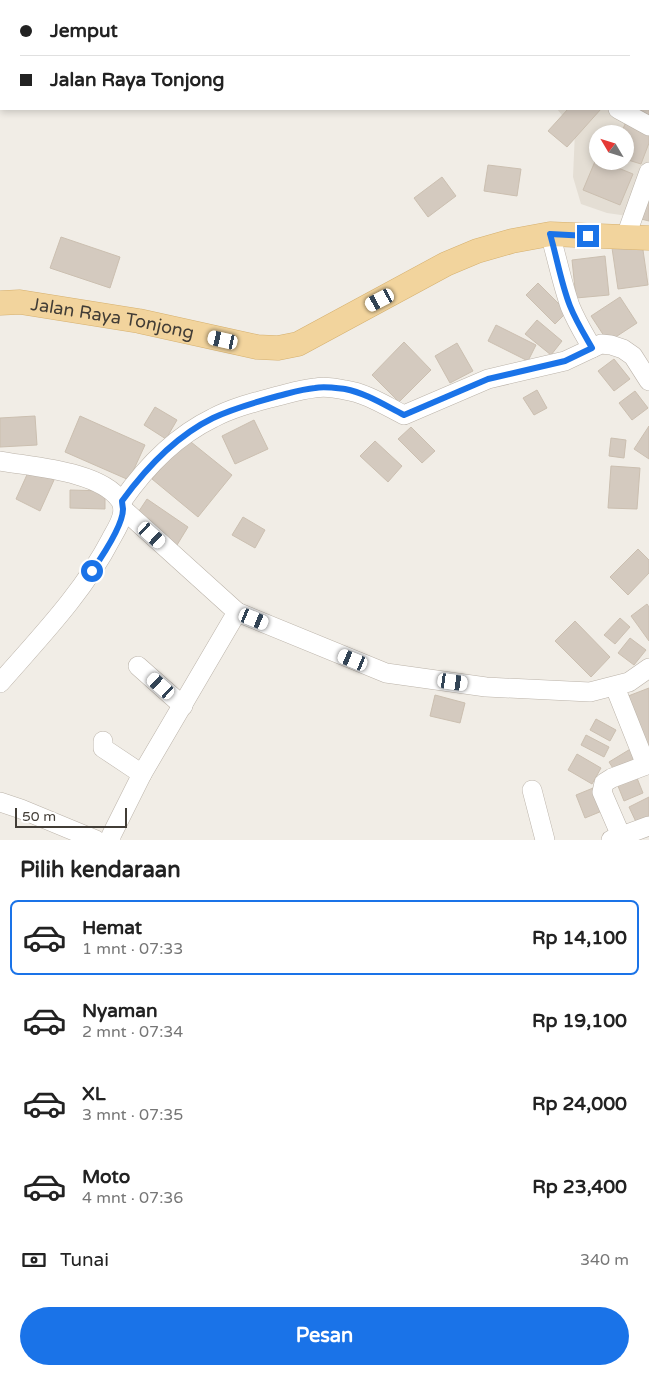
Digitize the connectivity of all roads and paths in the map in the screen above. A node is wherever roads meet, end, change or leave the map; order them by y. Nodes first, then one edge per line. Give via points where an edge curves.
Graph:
1 (620, 110) edge
2 (649, 126) edge
3 (649, 172) edge
4 (550, 234) junction
5 (638, 237) edge
6 (0, 303) edge
7 (592, 348) junction
8 (649, 381) edge
9 (0, 462) edge
10 (122, 505) junction
11 (238, 612) junction
12 (138, 666) dead end
13 (649, 668) edge
14 (0, 683) edge
15 (615, 686) junction
16 (183, 706) junction
17 (103, 742) dead end
18 (647, 765) edge
19 (142, 774) junction
20 (532, 790) dead end
21 (0, 802) edge
22 (649, 826) edge
23 (616, 838) edge
24 (96, 840) edge
25 (111, 840) edge
26 (545, 840) edge

1 - 2 street
3 - 5 street
4 - 5 main road, Jalan Raya Tonjong
4 - 6 main road, Jalan Raya Tonjong via 512,240 477,251 298,344 278,348 257,347 139,321 20,302
4 - 7 street via 564,290
7 - 8 street via 601,344 623,348
7 - 10 street via 565,361 488,379 404,415 366,396 317,387 236,408 194,428 178,440 133,485
9 - 10 street via 74,473 102,484
10 - 11 street
10 - 14 street via 121,520 102,557 73,598
11 - 15 street via 386,673 486,687 590,692
11 - 16 street
12 - 16 street
13 - 15 street via 629,682
15 - 18 street
16 - 19 street
17 - 19 street via 103,748
18 - 23 street via 604,783 602,792
19 - 25 street
20 - 26 street
21 - 24 street
22 - 23 street

